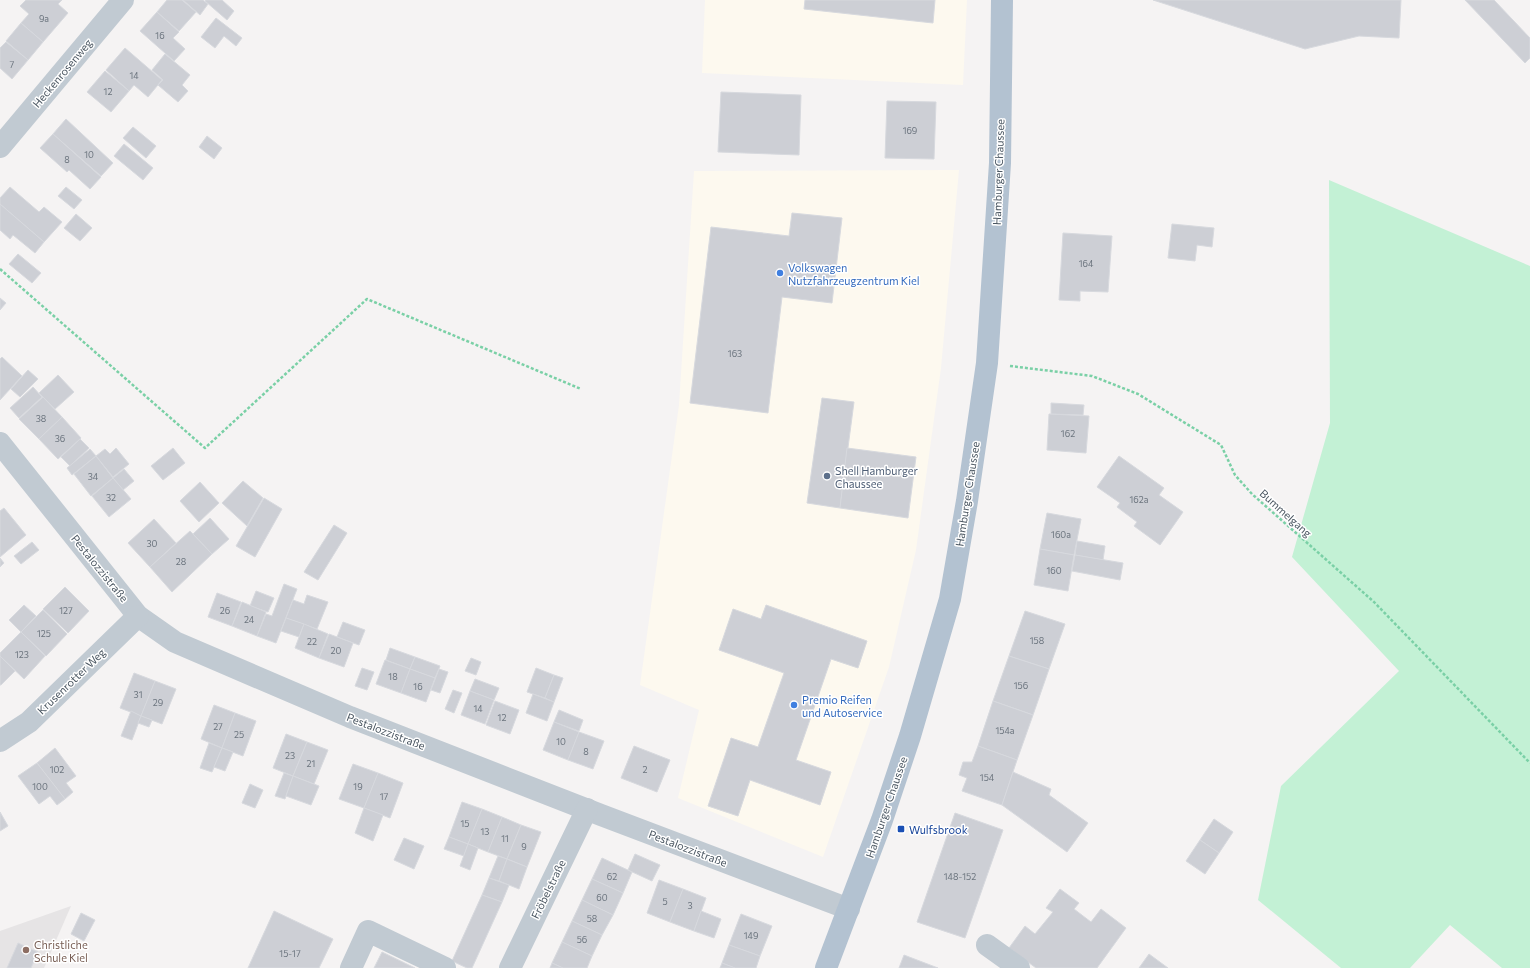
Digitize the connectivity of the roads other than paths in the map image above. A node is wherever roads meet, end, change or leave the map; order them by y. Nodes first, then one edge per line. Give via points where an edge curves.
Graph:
1 (123, 0) edge
2 (1002, 0) edge
3 (0, 147) edge
4 (0, 443) edge
5 (138, 616) junction
6 (0, 741) edge
7 (587, 809) junction
8 (849, 909) junction
9 (987, 945) dead end
10 (351, 968) edge
11 (445, 968) edge
12 (510, 968) edge
13 (826, 968) edge
14 (1019, 968) edge

1 - 3 street, Heckenrosenweg
2 - 8 main road, Hamburger Chaussee via 1000,163 987,363 967,500 950,599 910,736
4 - 5 street, Pestalozzistraße
5 - 6 street, Krusenrotter Weg via 29,722
5 - 7 street, Pestalozzistraße via 175,642 342,714
7 - 8 street, Pestalozzistraße
7 - 12 street, Fröbelstraße
8 - 13 main road, Hamburger Chaussee
9 - 14 street
10 - 11 street via 368,931

